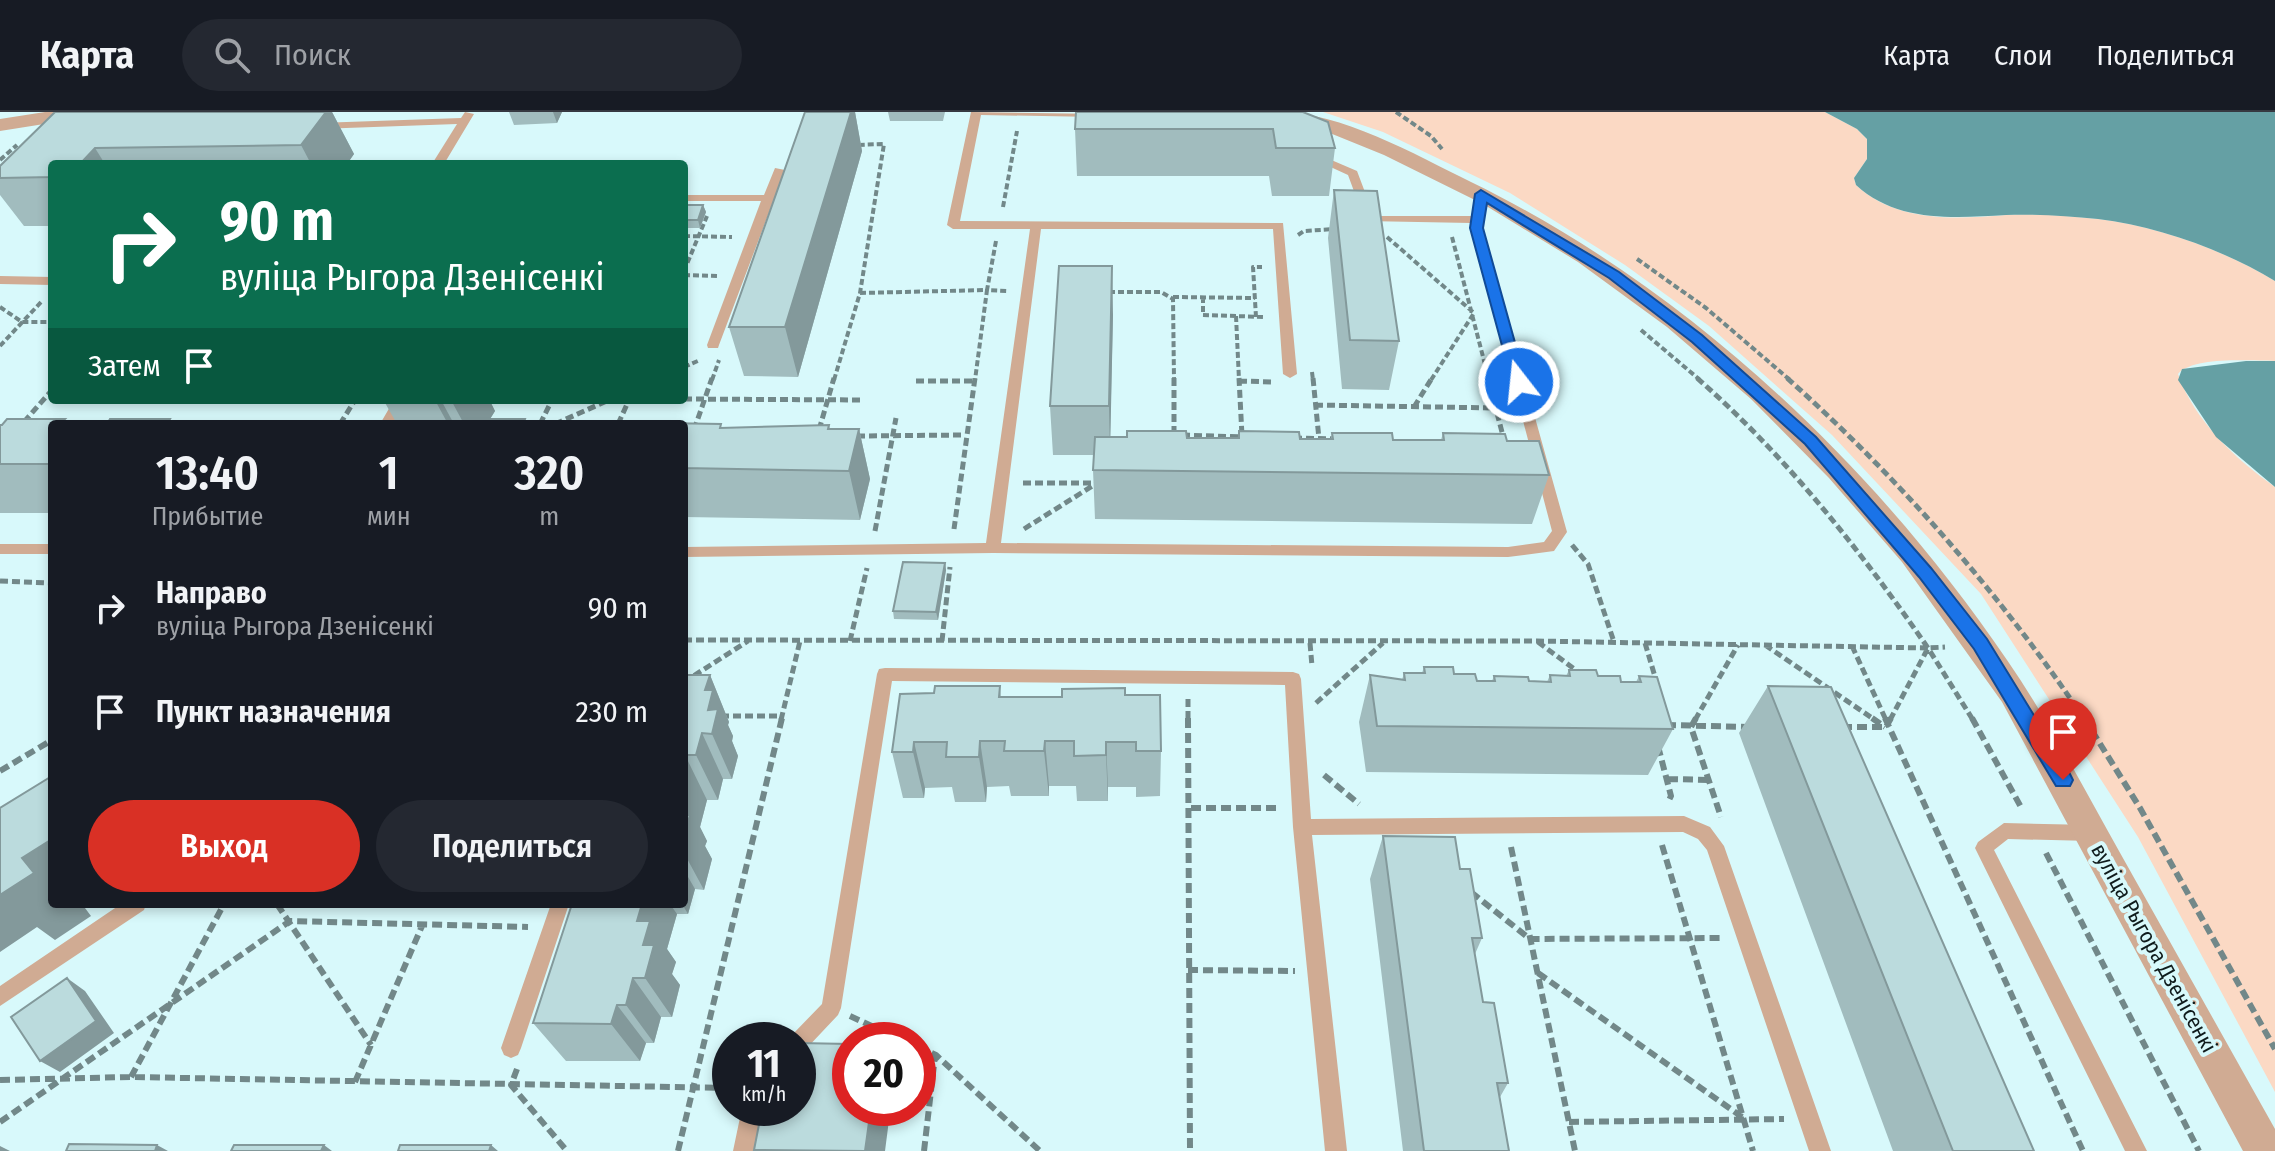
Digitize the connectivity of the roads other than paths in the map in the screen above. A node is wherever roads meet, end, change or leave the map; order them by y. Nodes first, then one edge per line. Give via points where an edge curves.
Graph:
1 (976, 112) edge
2 (1288, 112) edge
3 (1020, 113) edge
4 (73, 114) edge
5 (1114, 114) edge
6 (467, 116) edge
7 (0, 125) edge
8 (306, 127) edge
9 (43, 134) edge
10 (1296, 148) edge
11 (440, 160) edge
12 (779, 170) dead end
13 (688, 198) edge
14 (768, 198) junction
15 (1478, 214) junction
16 (1036, 225) junction
17 (0, 280) edge
18 (48, 281) edge
19 (713, 345) dead end
20 (1290, 374) dead end
21 (993, 548) junction
22 (0, 549) edge
23 (48, 549) edge
24 (688, 552) edge
25 (1302, 827) junction
26 (2091, 833) junction
27 (131, 908) edge
28 (559, 908) edge
29 (0, 997) edge
30 (816, 1024) edge
31 (511, 1048) dead end
32 (749, 1126) edge
33 (744, 1151) edge
34 (1336, 1151) edge
35 (1820, 1151) edge
36 (2136, 1151) edge
37 (2265, 1151) edge

1 - 3 lane
1 - 16 lane via 953,225
2 - 15 street, вуліца Рыгора Дзенісенкі via 1409,158
3 - 5 lane
4 - 7 street
4 - 9 lane
6 - 8 lane
6 - 11 lane
10 - 15 lane via 1353,173 1369,219
12 - 14 lane
13 - 14 lane
14 - 19 lane
15 - 21 lane via 1560,532 1549,547 1508,552
15 - 26 street, вуліца Рыгора Дзенісенкі via 1614,275 1697,338 1810,441 1925,572 1980,644
16 - 20 lane via 1279,225
16 - 21 lane
17 - 18 lane
21 - 24 lane
22 - 23 lane
25 - 30 lane via 1293,679 885,674 831,1008
25 - 34 lane
25 - 35 lane via 1684,824 1704,833 1715,846 1749,939
26 - 36 lane via 2004,831 1984,848
26 - 37 street, вуліца Рыгора Дзенісенкі
27 - 29 lane
28 - 31 lane
32 - 33 lane

